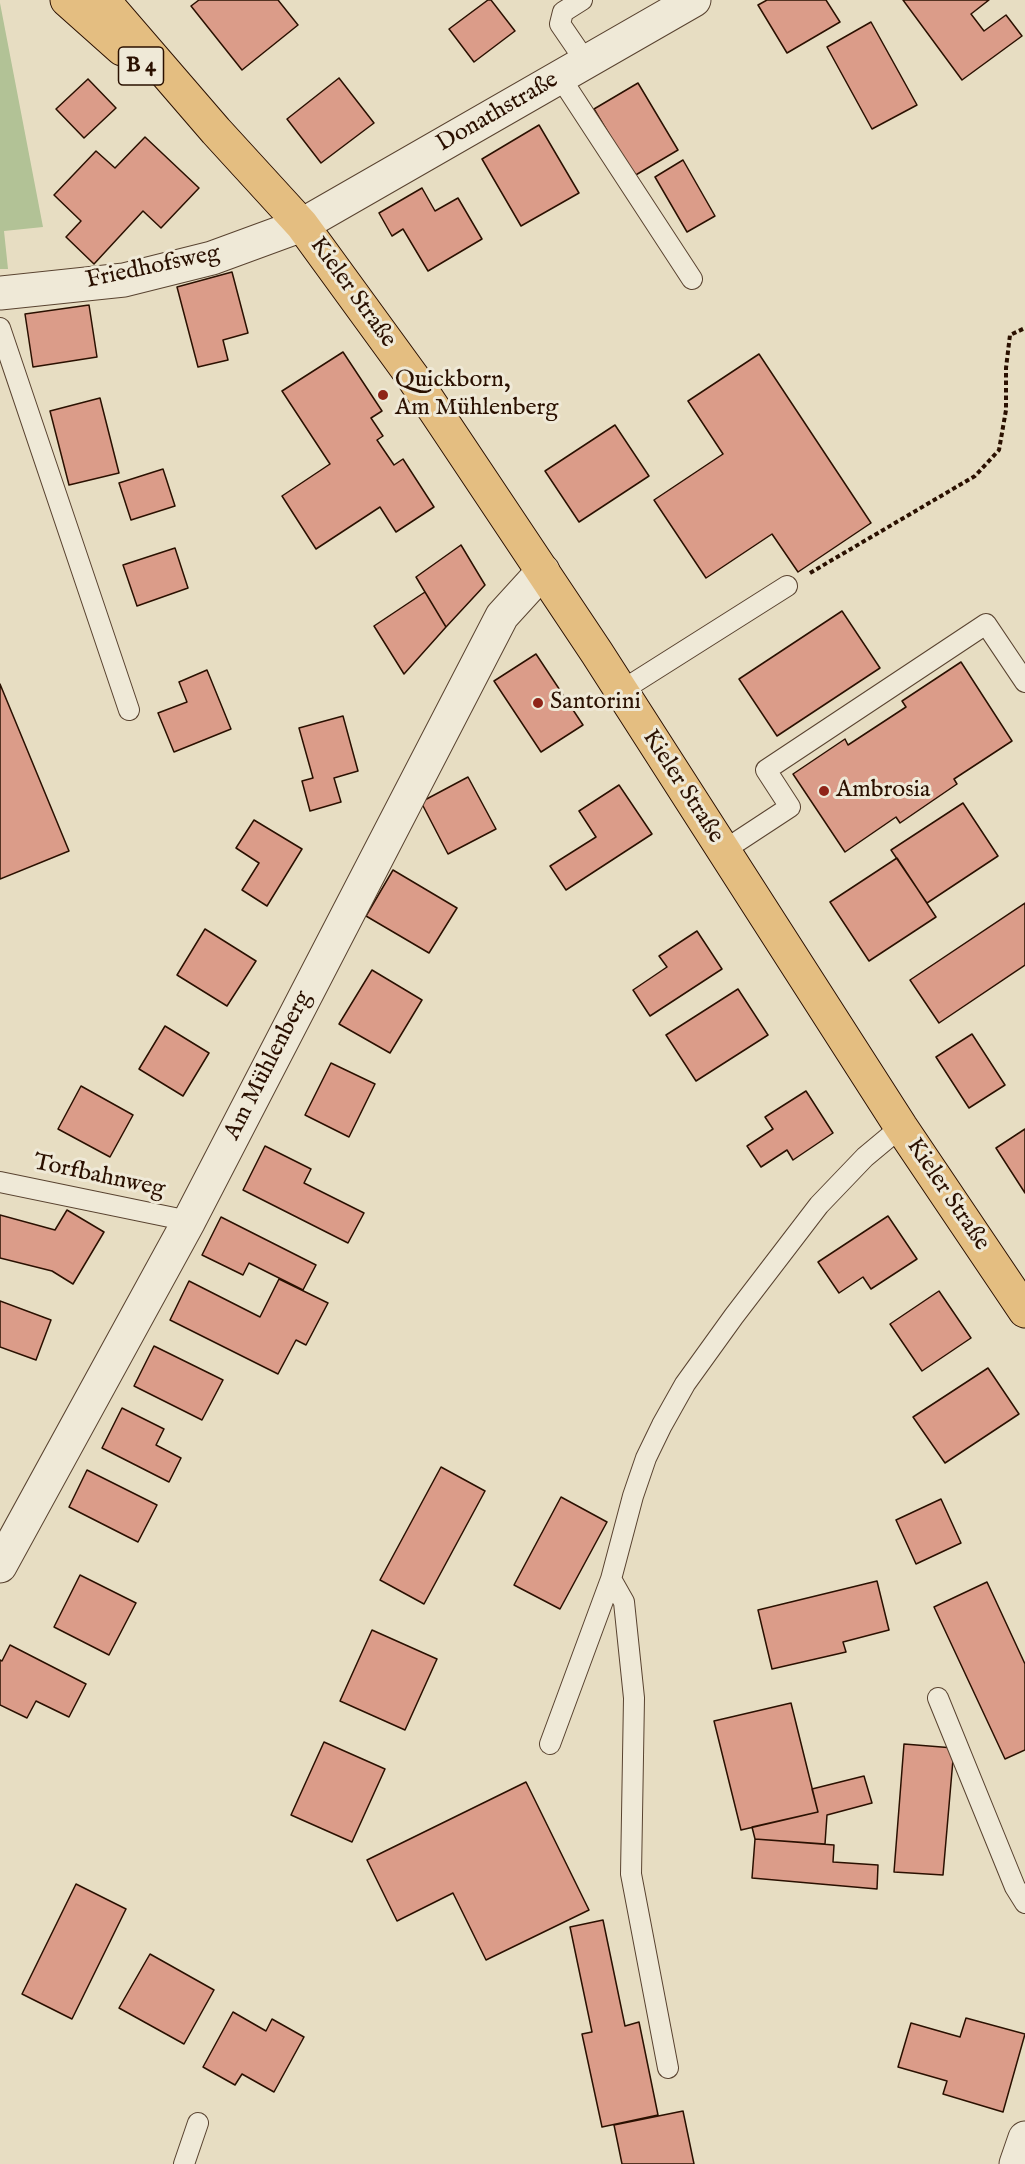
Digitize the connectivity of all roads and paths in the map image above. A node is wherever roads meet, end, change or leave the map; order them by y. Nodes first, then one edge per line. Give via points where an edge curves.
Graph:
1 (67, 0) edge
2 (103, 0) edge
3 (582, 0) edge
4 (694, 0) edge
5 (573, 70) junction
6 (216, 131) junction
7 (302, 225) junction
8 (692, 279) dead end
9 (0, 293) edge
10 (0, 328) edge
11 (1025, 328) edge
12 (543, 571) junction
13 (787, 586) joint
14 (1025, 682) edge
15 (621, 691) junction
16 (129, 710) dead end
17 (723, 851) junction
18 (901, 1127) junction
19 (0, 1182) edge
20 (189, 1221) junction
21 (1025, 1311) edge
22 (3, 1555) edge
23 (612, 1579) junction
24 (938, 1698) dead end
25 (550, 1744) dead end
26 (1025, 1903) edge
27 (668, 2068) dead end
28 (198, 2123) dead end
29 (1025, 2138) edge
30 (184, 2164) edge
31 (1016, 2164) edge

1 - 6 main road, Kieler Straße / B 4
2 - 6 main road, Kieler Straße / B 4
3 - 5 lane via 563,12 560,24
4 - 5 street, Donathstraße
5 - 7 street, Donathstraße
5 - 8 lane
6 - 7 main road, Kieler Straße / B 4
7 - 9 street, Friedhofsweg via 212,258 124,280
7 - 12 main road, Kieler Straße / B 4 via 412,376
10 - 16 lane
11 - 13 path via 1010,335 1006,410 999,450 975,476
12 - 15 main road, Kieler Straße / B 4
12 - 20 street, Am Mühlenberg via 502,616
13 - 15 lane
14 - 17 lane via 986,624 766,770 790,807
15 - 17 main road, Kieler Straße / B 4
17 - 18 main road, Kieler Straße / B 4
18 - 21 main road, Kieler Straße / B 4
18 - 23 lane via 865,1157 819,1205 685,1384 646,1458
19 - 20 lane, Torfbahnweg
20 - 22 street, Am Mühlenberg
23 - 25 lane
23 - 27 lane via 624,1602 634,1698 631,1874
24 - 26 lane
28 - 30 lane
29 - 31 street

